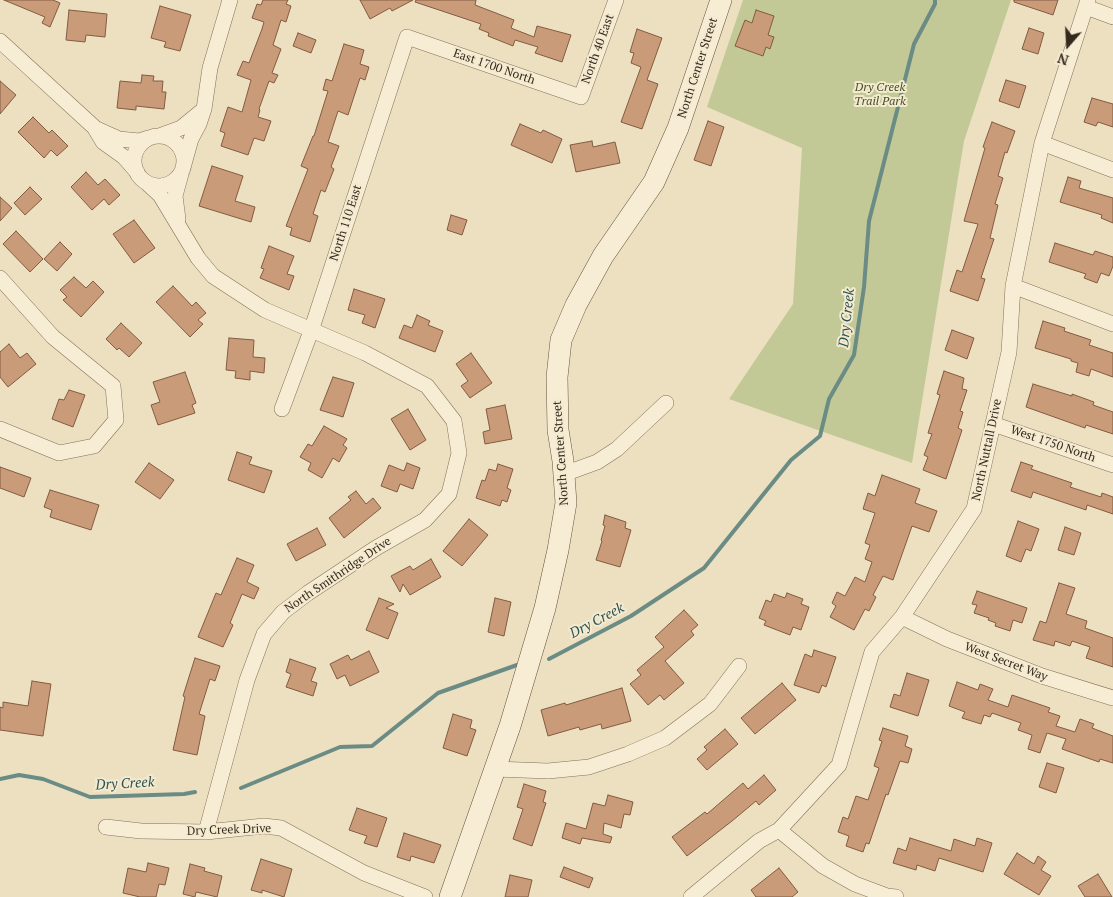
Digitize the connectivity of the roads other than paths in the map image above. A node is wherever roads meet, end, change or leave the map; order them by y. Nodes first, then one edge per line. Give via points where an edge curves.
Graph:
1 (230, 0) edge
2 (616, 0) edge
3 (720, 0) edge
4 (1087, 3) edge
5 (1113, 17) edge
6 (407, 37) joint
7 (0, 41) edge
8 (581, 97) joint
9 (204, 109) junction
10 (94, 127) junction
11 (155, 137) junction
12 (1042, 143) junction
13 (183, 169) junction
14 (1113, 170) edge
15 (137, 172) junction
16 (148, 184) junction
17 (182, 232) junction
18 (0, 278) edge
19 (1013, 286) junction
20 (1113, 324) edge
21 (311, 331) junction
22 (666, 403) dead end
23 (282, 409) dead end
24 (993, 424) junction
25 (0, 429) edge
26 (1113, 465) edge
27 (564, 474) junction
28 (902, 617) junction
29 (739, 666) dead end
30 (1113, 698) edge
31 (495, 768) junction
32 (106, 827) dead end
33 (779, 830) junction
34 (206, 832) junction
35 (426, 897) edge
36 (450, 897) edge
37 (691, 897) edge
38 (896, 897) edge

1 - 9 street via 210,68
2 - 8 street, North 40 East
3 - 27 street, North Center Street via 678,128 654,182 603,256 561,340 557,377 558,430
4 - 5 street
4 - 12 street, North Nuttall Drive
6 - 8 street, East 1700 North
6 - 21 street, North 110 East
7 - 10 street
9 - 11 street via 181,128
9 - 13 street
10 - 11 street via 131,141
10 - 15 street via 103,142 124,157
11 - 13 street via 168,138 177,144 183,153
11 - 15 street via 143,142 136,151 134,162
12 - 14 street
12 - 19 street, North Nuttall Drive
13 - 16 street via 174,182 164,186
13 - 17 street via 175,196
15 - 16 street
16 - 17 street via 160,195
17 - 21 street via 213,276 265,310
18 - 25 street via 53,337 113,386 116,420 94,446 59,453
19 - 20 street
19 - 24 street, North Nuttall Drive via 1009,352
21 - 23 street, North 110 East
21 - 34 street, North Smithridge Drive via 427,386 454,421 459,453 449,494 425,520 308,592 283,612 264,634 247,680
22 - 27 street via 597,462
24 - 26 street, West 1750 North
24 - 28 street, North Nuttall Drive via 974,509
27 - 31 street, North Center Street via 566,503 558,550 535,643
28 - 30 street, West Secret Way via 1042,676
28 - 33 street, North Nuttall Drive via 872,652 838,765
29 - 31 street via 710,704 666,738 628,754 589,767 556,770
31 - 36 street, North Center Street
32 - 34 street, Dry Creek Drive
33 - 37 street, North Nuttall Drive via 760,841
33 - 38 street via 823,866 855,884
34 - 35 street, Dry Creek Drive via 264,826 281,828 364,873

